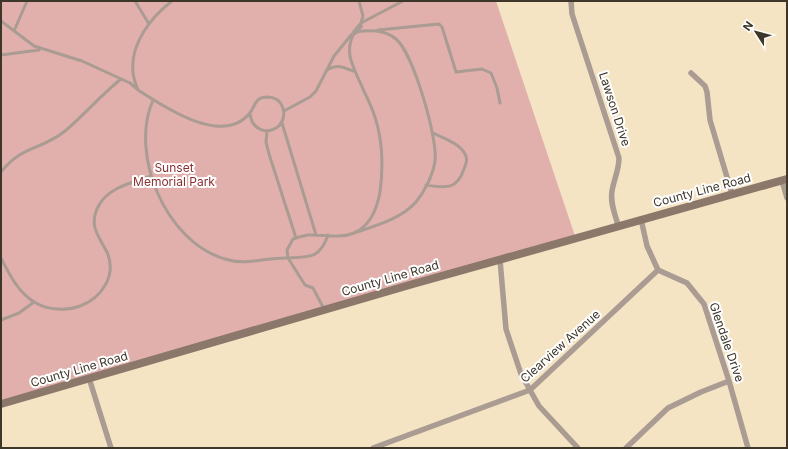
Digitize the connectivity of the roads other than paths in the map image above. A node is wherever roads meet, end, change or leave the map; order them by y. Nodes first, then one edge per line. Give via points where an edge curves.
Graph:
1 (27, 1) edge
2 (135, 1) edge
3 (172, 1) edge
4 (359, 1) edge
5 (404, 1) edge
6 (571, 1) edge
7 (1, 21) edge
8 (149, 24) junction
9 (360, 24) junction
10 (14, 31) junction
11 (377, 31) junction
12 (355, 32) junction
13 (41, 50) junction
14 (1, 55) edge
15 (327, 70) junction
16 (353, 71) junction
17 (692, 74) dead end
18 (121, 79) junction
19 (138, 90) junction
20 (154, 100) junction
21 (500, 103) dead end
22 (284, 111) junction
23 (250, 114) junction
24 (282, 123) junction
25 (267, 131) junction
26 (433, 133) junction
27 (1, 172) edge
28 (151, 176) junction
29 (784, 180) edge
30 (426, 185) junction
31 (732, 194) junction
32 (787, 198) edge
33 (640, 219) junction
34 (618, 225) junction
35 (354, 233) junction
36 (316, 235) junction
37 (328, 236) junction
38 (296, 238) junction
39 (1, 258) edge
40 (288, 258) junction
41 (500, 260) junction
42 (658, 270) junction
43 (34, 302) junction
44 (324, 309) junction
45 (1, 320) edge
46 (89, 378) junction
47 (729, 381) junction
48 (530, 390) junction
49 (1, 404) edge
50 (111, 448) edge
51 (372, 448) edge
52 (578, 448) edge
53 (626, 448) edge
54 (748, 448) edge

1 - 10 lane
2 - 8 lane
3 - 8 lane
4 - 9 lane via 363,16
5 - 9 lane
6 - 34 street, Lawson Drive via 572,14 619,158 612,200
7 - 10 lane
8 - 19 lane via 138,40 134,57 132,71
9 - 12 street
9 - 15 lane via 339,49
10 - 13 lane
11 - 12 lane
11 - 21 lane via 439,24 456,72 482,69 491,73
11 - 26 lane via 392,36 403,47 414,71
12 - 16 lane via 349,50
13 - 14 lane
13 - 18 lane via 82,61
15 - 16 lane via 333,66 343,66
15 - 22 lane via 321,83 310,96
16 - 35 lane via 372,108 378,128 383,168 376,208 366,225
17 - 31 street via 705,86 707,92 710,120
18 - 19 lane
18 - 27 lane via 64,131 20,153
19 - 20 lane
20 - 23 lane via 186,118 206,124 234,124
20 - 28 lane via 148,112 146,138
22 - 23 lane via 274,98 263,98 254,103
22 - 24 lane
23 - 25 lane via 253,124
24 - 25 lane via 276,129
24 - 36 lane
25 - 38 lane via 268,154
26 - 30 lane via 435,160
26 - 30 lane via 460,148 466,154 467,162 456,184 441,187
28 - 40 lane via 177,226 202,249 220,258 239,263
28 - 43 lane via 109,193 97,210 94,217 95,232 107,253 110,269 100,293 86,304 72,308 50,308
29 - 31 main road, County Line Road
29 - 32 street
30 - 35 lane via 410,208 385,222
31 - 33 main road, County Line Road
33 - 34 main road, County Line Road
33 - 42 street via 647,246
34 - 41 main road, County Line Road
35 - 37 lane
36 - 37 lane
36 - 38 lane
37 - 40 lane via 323,249 315,254
38 - 40 lane via 288,246
39 - 43 lane via 15,284
40 - 44 lane via 305,285 313,288
41 - 44 main road, County Line Road
41 - 48 street via 506,329 521,374
42 - 47 street, Glendale Drive via 687,283 704,304
42 - 48 street, Clearview Avenue
43 - 45 lane via 19,313
44 - 46 main road, County Line Road
46 - 49 main road, County Line Road
46 - 50 street
47 - 53 street via 668,408
47 - 54 street, Glendale Drive
48 - 51 street, Clearview Avenue
48 - 52 street via 539,406

